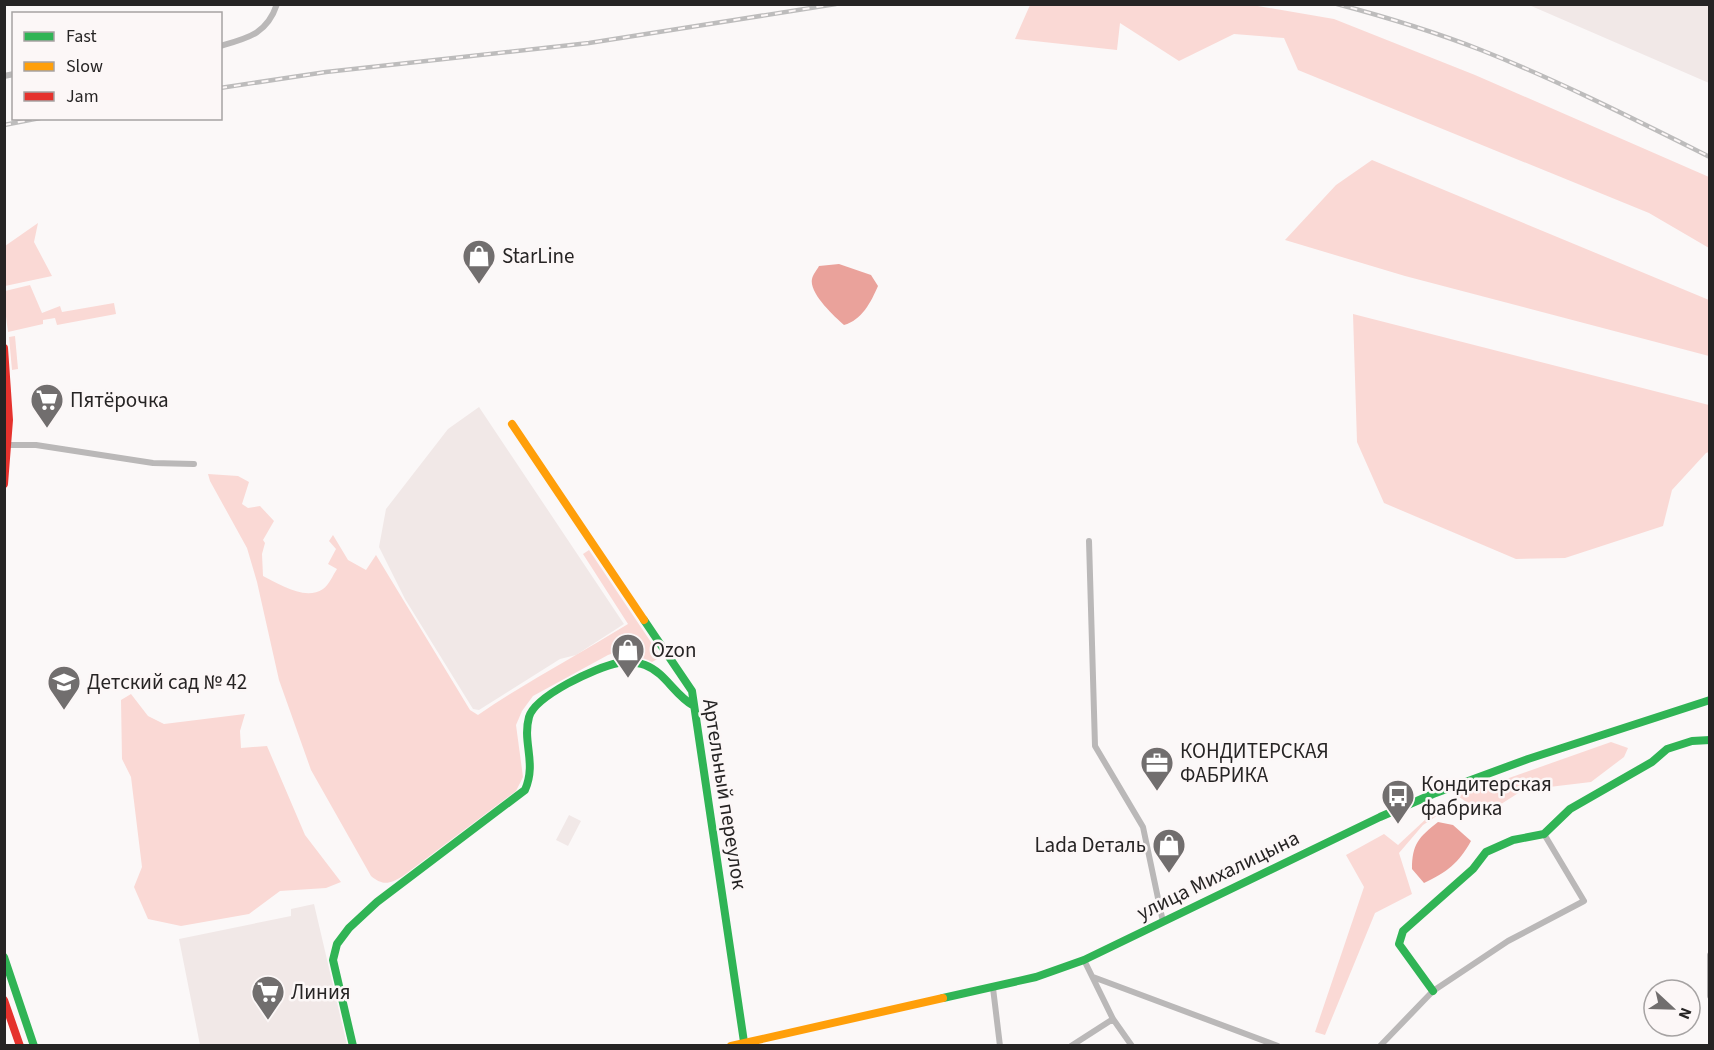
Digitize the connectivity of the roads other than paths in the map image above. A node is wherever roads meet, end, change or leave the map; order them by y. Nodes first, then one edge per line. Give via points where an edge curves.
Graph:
1 (277, 4) edge
2 (222, 45) edge
3 (4, 348) edge
4 (5, 361) edge
5 (512, 424) dead end
6 (8, 445) junction
7 (194, 464) dead end
8 (4, 484) edge
9 (1089, 541) dead end
10 (1710, 700) edge
11 (694, 706) junction
12 (1710, 740) edge
13 (1544, 834) junction
14 (1162, 922) junction
15 (1710, 955) edge
16 (4, 957) edge
17 (1084, 960) junction
18 (1093, 977) junction
19 (993, 988) junction
20 (1433, 991) junction
21 (1710, 996) edge
22 (4, 1000) edge
23 (1113, 1019) junction
24 (738, 1044) edge
25 (20, 1046) edge
26 (34, 1046) edge
27 (353, 1046) edge
28 (1000, 1046) edge
29 (1071, 1046) edge
30 (1132, 1046) edge
31 (1278, 1046) edge
32 (1380, 1046) edge

1 - 2 street via 262,30
3 - 4 street
4 - 6 street
5 - 11 street, Артельный переулок via 692,691
6 - 7 street via 153,463
6 - 8 street
9 - 14 street via 1095,746 1143,827
10 - 14 street, улица Михалицына via 1433,794
11 - 24 street, Артельный переулок
11 - 27 street via 677,696 654,669 634,663 596,669 536,705 529,718 532,774 525,790 377,902 337,944 333,960
12 - 13 street via 1668,749 1570,809
13 - 20 street via 1513,840 1486,852 1473,869 1403,931 1399,944
13 - 20 street via 1584,902 1509,941
14 - 17 street, улица Михалицына
15 - 21 street
16 - 26 street
17 - 18 street
17 - 19 street, улица Михалицына
18 - 23 street
18 - 31 street
19 - 24 street, улица Михалицына
19 - 28 street
20 - 32 street
22 - 25 street
23 - 29 street
23 - 30 street

